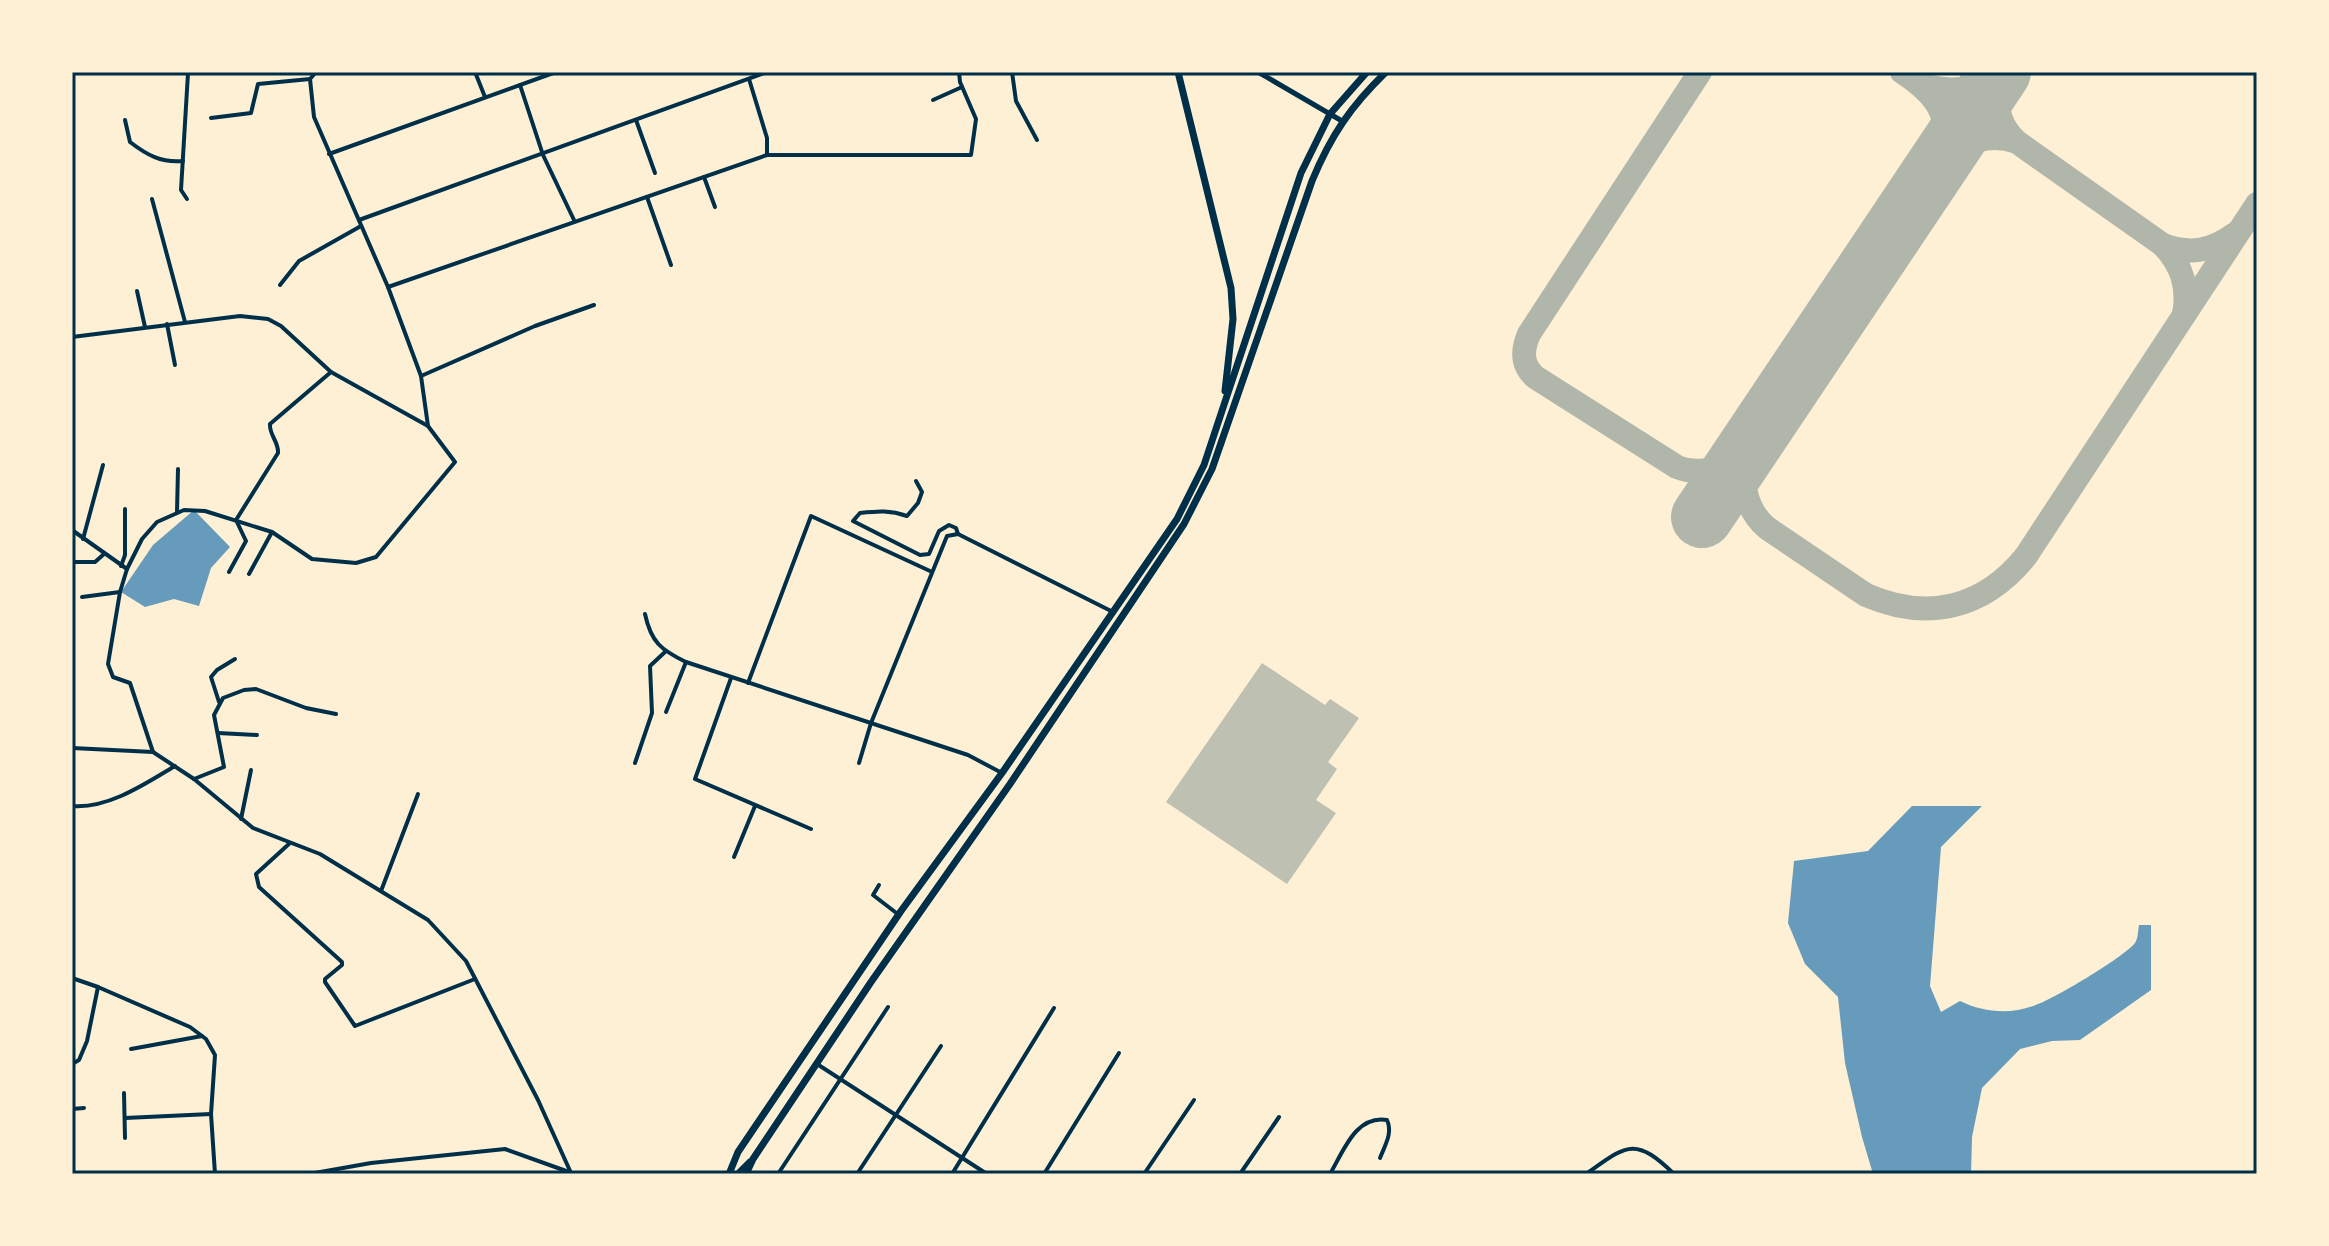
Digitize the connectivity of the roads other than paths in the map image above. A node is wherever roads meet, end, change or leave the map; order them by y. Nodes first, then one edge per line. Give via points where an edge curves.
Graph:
1 (475, 72) edge
2 (556, 72) edge
3 (767, 72) edge
4 (959, 72) edge
5 (1012, 72) edge
6 (1178, 72) edge
7 (1258, 72) edge
8 (1367, 72) edge
9 (1386, 72) edge
10 (188, 73) edge
11 (315, 73) edge
12 (310, 79) junction
13 (749, 79) junction
14 (520, 85) junction
15 (962, 87) junction
16 (485, 97) junction
17 (933, 100) dead end
18 (1330, 114) junction
19 (211, 118) dead end
20 (125, 120) dead end
21 (636, 120) junction
22 (1342, 121) junction
23 (1037, 140) dead end
24 (329, 154) junction
25 (543, 155) junction
26 (767, 155) junction
27 (183, 161) junction
28 (655, 173) dead end
29 (704, 177) junction
30 (647, 197) junction
31 (152, 199) dead end
32 (187, 199) dead end
33 (715, 207) dead end
34 (574, 220) junction
35 (360, 223) junction
36 (671, 265) dead end
37 (280, 285) dead end
38 (388, 287) junction
39 (137, 291) dead end
40 (594, 305) dead end
41 (185, 322) junction
42 (167, 324) junction
43 (145, 327) junction
44 (72, 337) edge
45 (175, 365) dead end
46 (331, 372) junction
47 (421, 376) junction
48 (1223, 409) junction
49 (428, 426) junction
50 (103, 465) dead end
51 (178, 469) dead end
52 (916, 481) dead end
53 (125, 509) dead end
54 (177, 512) junction
55 (236, 520) junction
56 (72, 530) edge
57 (272, 532) junction
58 (958, 534) junction
59 (83, 539) junction
60 (104, 554) junction
61 (72, 562) edge
62 (121, 566) junction
63 (127, 569) junction
64 (229, 572) dead end
65 (931, 572) junction
66 (249, 574) dead end
67 (120, 592) junction
68 (82, 597) dead end
69 (1113, 612) junction
70 (645, 614) dead end
71 (665, 652) junction
72 (235, 659) dead end
73 (686, 662) junction
74 (731, 678) junction
75 (748, 683) junction
76 (219, 702) junction
77 (666, 712) dead end
78 (336, 714) dead end
79 (871, 723) junction
80 (218, 733) junction
81 (257, 735) dead end
82 (72, 748) edge
83 (153, 752) junction
84 (635, 763) dead end
85 (859, 763) dead end
86 (175, 766) junction
87 (251, 770) dead end
88 (1002, 773) junction
89 (194, 779) junction
90 (418, 794) dead end
91 (72, 806) edge
92 (755, 806) junction
93 (241, 819) junction
94 (811, 829) dead end
95 (290, 843) junction
96 (734, 857) dead end
97 (879, 885) dead end
98 (381, 891) junction
99 (899, 915) junction
100 (72, 978) edge
101 (475, 979) junction
102 (98, 987) junction
103 (888, 1007) dead end
104 (1054, 1008) dead end
105 (202, 1036) junction
106 (941, 1046) dead end
107 (131, 1049) dead end
108 (1119, 1053) dead end
109 (72, 1064) edge
110 (817, 1064) junction
111 (840, 1079) junction
112 (124, 1093) dead end
113 (1194, 1100) dead end
114 (84, 1108) dead end
115 (72, 1109) edge
116 (211, 1114) junction
117 (895, 1115) junction
118 (1279, 1117) dead end
119 (125, 1118) junction
120 (125, 1138) dead end
121 (962, 1158) junction
122 (1380, 1158) dead end
123 (753, 1159) junction
124 (573, 1173) edge
125 (215, 1174) edge
126 (309, 1174) edge
127 (729, 1174) edge
128 (738, 1174) edge
129 (746, 1174) edge
130 (778, 1174) edge
131 (857, 1174) edge
132 (952, 1174) edge
133 (987, 1174) edge
134 (1044, 1174) edge
135 (1144, 1174) edge
136 (1240, 1174) edge
137 (1330, 1174) edge
138 (1586, 1174) edge
139 (1674, 1174) edge

1 - 16 street
2 - 14 street
3 - 13 street
4 - 15 street
5 - 23 street via 1016,101
6 - 48 main road via 1231,288 1233,319
7 - 18 street
8 - 18 main road
9 - 22 main road
10 - 27 street
11 - 12 street
12 - 19 street via 258,84 251,113
12 - 24 street via 314,117
13 - 21 street
13 - 26 street
14 - 16 street
14 - 25 street
15 - 17 street
15 - 26 street via 976,119 971,155
16 - 24 street
18 - 22 street
18 - 48 main road via 1301,173
20 - 27 street via 130,142 146,154
21 - 25 street
21 - 28 street
22 - 110 main road via 1312,181 1212,469 1192,510
24 - 35 street
25 - 34 street
25 - 35 street
26 - 29 street
27 - 32 street via 181,190
29 - 30 street
29 - 33 street
30 - 34 street
30 - 36 street
31 - 41 street
34 - 38 street
35 - 37 street via 299,261
35 - 38 street
38 - 47 street
39 - 43 street
40 - 47 street
41 - 42 street
41 - 46 street via 240,316 268,319
42 - 43 street
42 - 45 street
43 - 44 street
46 - 49 street
46 - 55 street via 270,424 278,453
47 - 49 street
48 - 69 main road via 1190,497
49 - 57 street via 455,462 376,557 356,563 312,559
50 - 59 street
51 - 54 street
52 - 58 street via 922,492 907,516 881,510 860,513 853,521 920,555 929,554 939,531 949,525
53 - 62 street
54 - 55 street via 194,509
54 - 63 street via 157,522 142,539
55 - 57 street
55 - 64 street via 246,541
56 - 59 street
57 - 66 street
58 - 65 street via 947,536
58 - 69 street
59 - 60 street
60 - 61 street via 95,562
60 - 62 street
62 - 63 street
63 - 67 street
65 - 75 street via 811,516
65 - 79 street
67 - 68 street
67 - 83 street via 108,664 113,677 130,683
69 - 88 main road
70 - 71 street via 649,633
71 - 73 street
71 - 84 street via 650,666 652,713
72 - 76 street via 211,677
73 - 74 street
73 - 77 street
74 - 75 street
74 - 92 street via 695,779
75 - 79 street
76 - 78 street via 256,689
76 - 80 street via 214,715
79 - 85 street
79 - 88 street via 968,755
80 - 81 street
80 - 89 street via 224,767
82 - 83 street
83 - 86 street
86 - 89 street
86 - 91 street via 124,795
87 - 93 street
88 - 99 main road
89 - 93 street
90 - 98 street
92 - 94 street
92 - 96 street
93 - 95 street
95 - 98 street via 320,854
95 - 101 street via 256,874 259,887 342,962 325,982 355,1026
97 - 99 street via 873,895
98 - 101 street via 428,920 466,961
99 - 127 main road via 738,1152
100 - 102 street
101 - 124 street
102 - 105 street
102 - 109 street via 87,1041
103 - 111 street
104 - 121 street
105 - 107 street
105 - 116 street via 215,1055
106 - 117 street
108 - 134 street
110 - 111 street
110 - 123 main road
111 - 117 street
111 - 130 street
112 - 119 street
113 - 135 street
114 - 115 street
116 - 119 street
116 - 125 street
117 - 121 street
117 - 131 street
118 - 136 street
119 - 120 street
121 - 132 street
121 - 133 street
122 - 137 street via 1389,1124 1375,1118 1355,1133
123 - 128 main road
123 - 129 main road
124 - 126 street via 505,1149
138 - 139 street via 1629,1146

